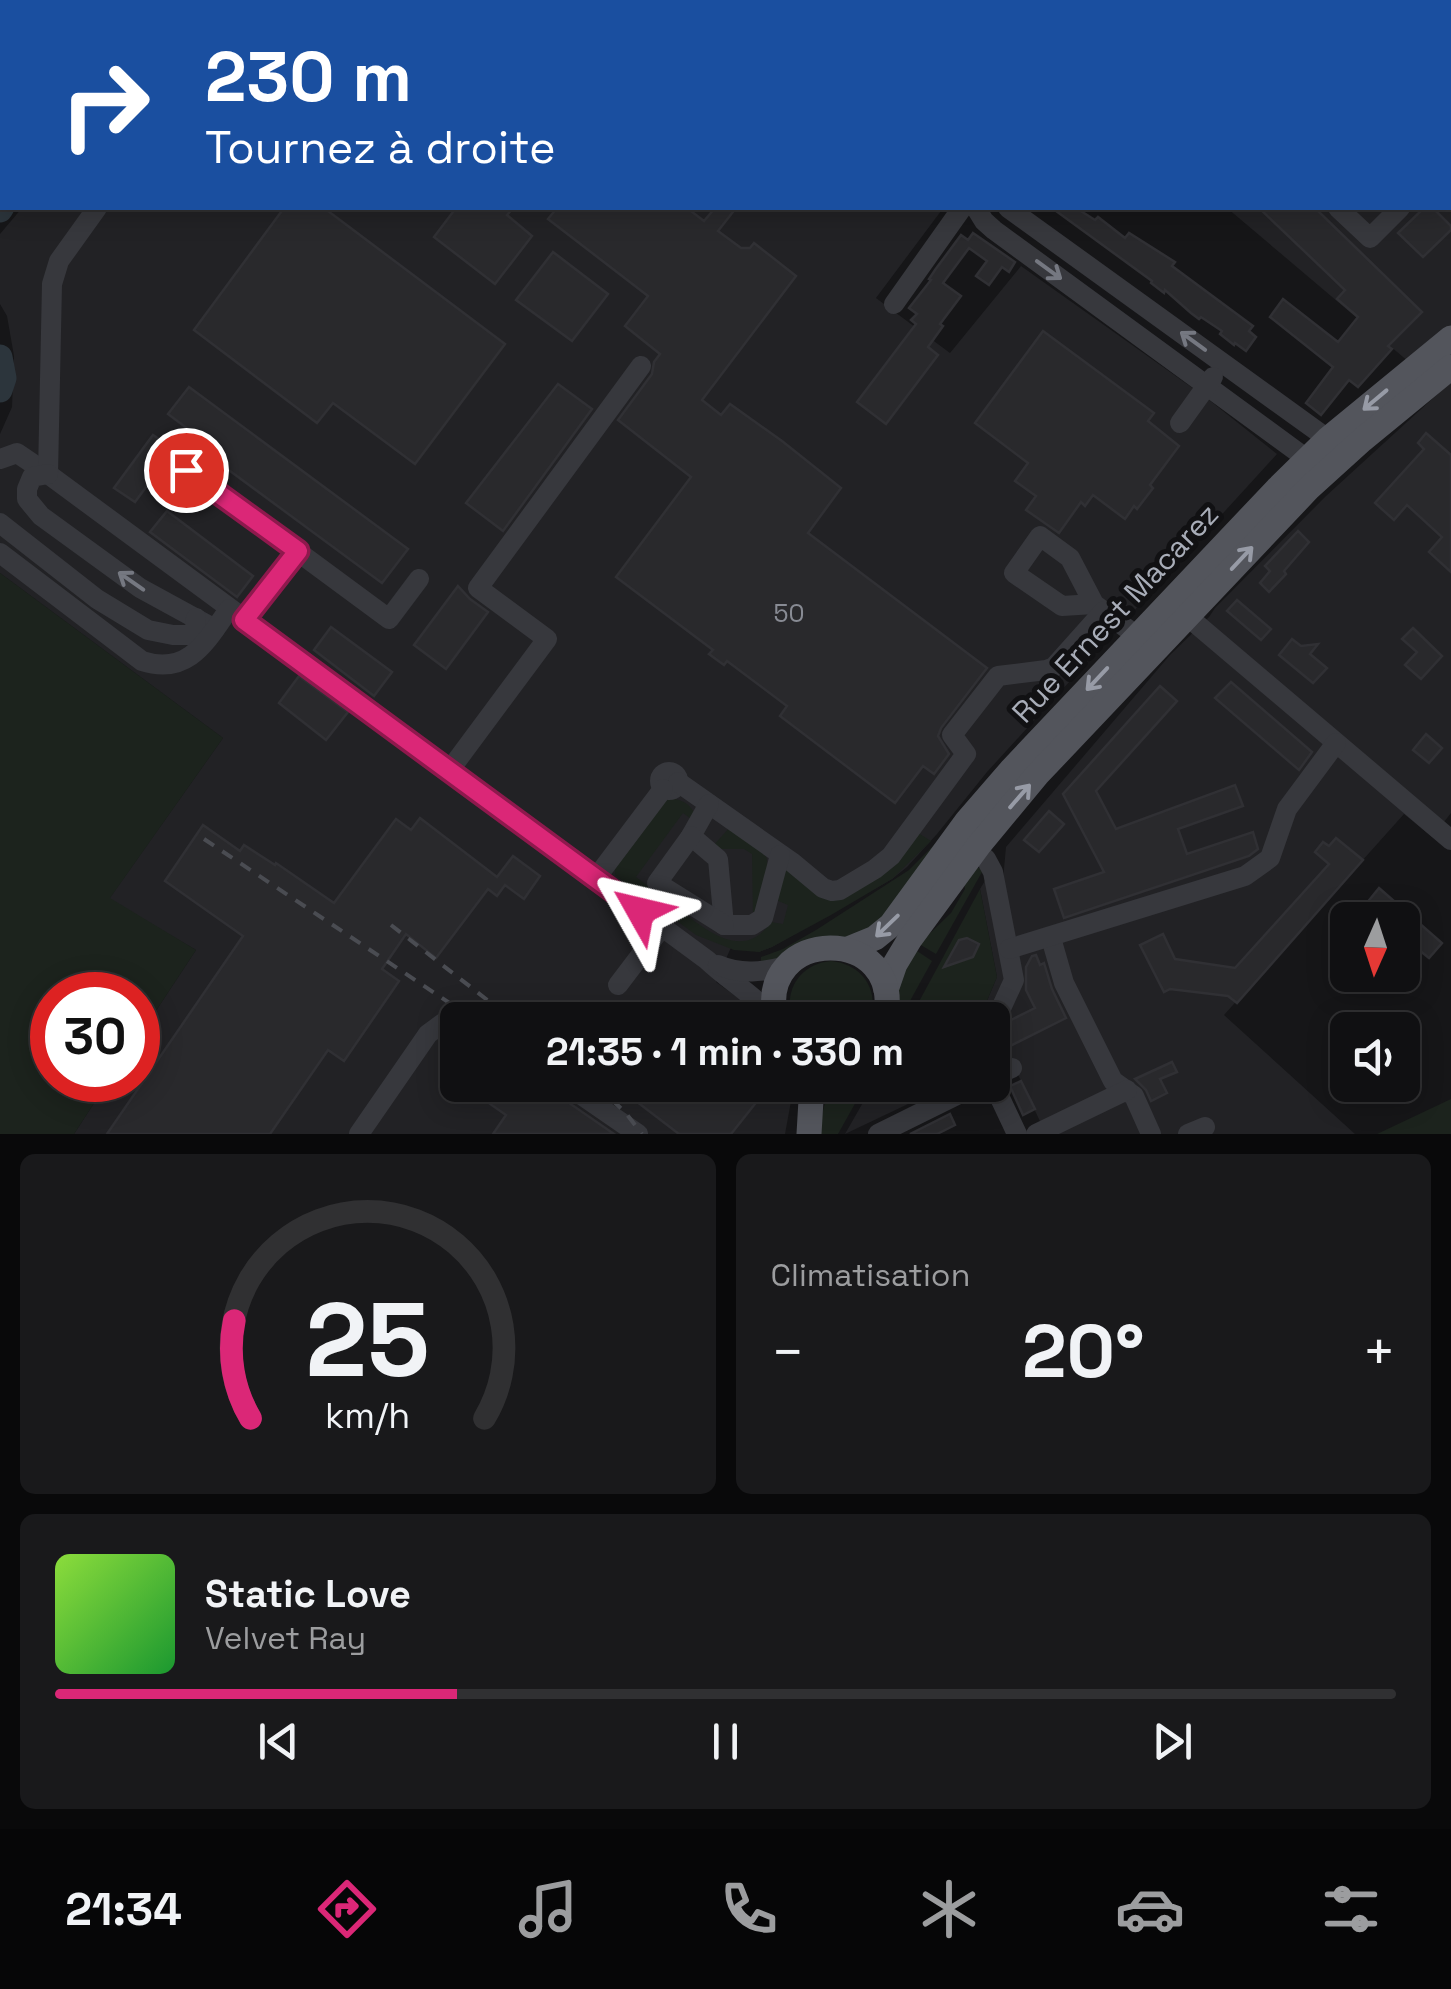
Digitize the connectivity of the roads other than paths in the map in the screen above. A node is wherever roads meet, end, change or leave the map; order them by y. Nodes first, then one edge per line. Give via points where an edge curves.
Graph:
1 (96, 210) edge
2 (961, 210) edge
3 (977, 210) edge
4 (1011, 210) edge
5 (1340, 210) edge
6 (1398, 210) edge
7 (894, 304) dead end
8 (1451, 338) edge
9 (1223, 363) junction
10 (642, 366) dead end
11 (1451, 367) edge
12 (1207, 386) junction
13 (1180, 423) dead end
14 (1328, 440) junction
15 (1307, 458) junction
16 (0, 459) edge
17 (186, 470) dead end
18 (48, 474) junction
19 (0, 523) edge
20 (298, 551) junction
21 (0, 553) edge
22 (419, 579) dead end
23 (236, 615) junction
24 (1188, 616) junction
25 (196, 618) junction
26 (216, 628) junction
27 (1137, 636) junction
28 (1336, 743) junction
29 (449, 771) junction
30 (709, 804) junction
31 (691, 836) junction
32 (1451, 840) edge
33 (975, 850) junction
34 (780, 855) junction
35 (596, 878) junction
36 (724, 926) junction
37 (662, 927) junction
38 (1050, 938) junction
39 (848, 949) junction
40 (1008, 949) junction
41 (707, 960) junction
42 (787, 966) junction
43 (618, 985) dead end
44 (886, 990) junction
45 (759, 1002) edge
46 (774, 1002) edge
47 (888, 1002) edge
48 (1004, 1002) edge
49 (440, 1025) edge
50 (1127, 1090) junction
51 (592, 1102) edge
52 (810, 1102) edge
53 (820, 1102) edge
54 (942, 1102) edge
55 (1008, 1102) edge
56 (809, 1132) edge
57 (359, 1134) edge
58 (638, 1134) edge
59 (878, 1134) edge
60 (1018, 1134) edge
61 (1036, 1134) edge
62 (1151, 1134) edge

1 - 18 street via 65,251 52,284
2 - 7 street
3 -> 12 street via 994,230
9 -> 4 street
5 - 6 street via 1370,238
8 -> 14 main road, Rue Ernest Macarez
9 - 12 street
9 - 14 street
10 - 29 street via 478,588 547,639
24 -> 11 main road, Rue Ernest Macarez via 1308,488
12 - 13 street
12 - 15 street
14 - 15 main road, Rue Ernest Macarez
15 - 27 main road, Rue Ernest Macarez
16 - 18 street via 17,453
17 - 20 street
18 - 23 street
25 -> 18 street via 140,588 41,516 27,489 32,477
19 - 25 street via 148,630 190,635
20 - 22 street via 389,619
20 - 23 street
21 - 26 street via 142,661 157,666 189,658
23 - 26 street
23 - 29 street
24 - 28 street
33 -> 24 main road, Rue Ernest Macarez
25 - 26 street
27 - 34 street via 1099,608 1054,667 998,676 952,735 966,754 882,865 832,891
27 -> 39 main road, Rue Ernest Macarez via 994,789 891,925
28 - 32 street
28 - 38 street via 1288,809 1270,858 1245,876
29 - 35 street
30 - 31 street
30 - 34 street
30 - 35 street via 670,785
31 - 36 street via 718,859
31 - 36 street via 657,883
33 - 40 street via 994,872
33 - 44 main road, Rue Ernest Macarez via 910,940
34 - 36 street via 761,921
35 - 37 street
37 - 41 street
37 - 43 street
38 - 40 street
38 - 50 street via 1064,983 1113,1081
39 - 42 main road, Rue Ernest Macarez via 816,948
39 - 44 main road via 874,966
40 - 48 street via 1014,980
41 - 42 street via 736,972
41 - 45 street
42 - 46 main road
44 - 47 main road, Rue Ernest Macarez
49 - 57 street
50 - 61 street
50 - 62 street
51 - 58 street
52 - 56 main road
53 - 56 main road
54 - 59 street
55 - 60 street

